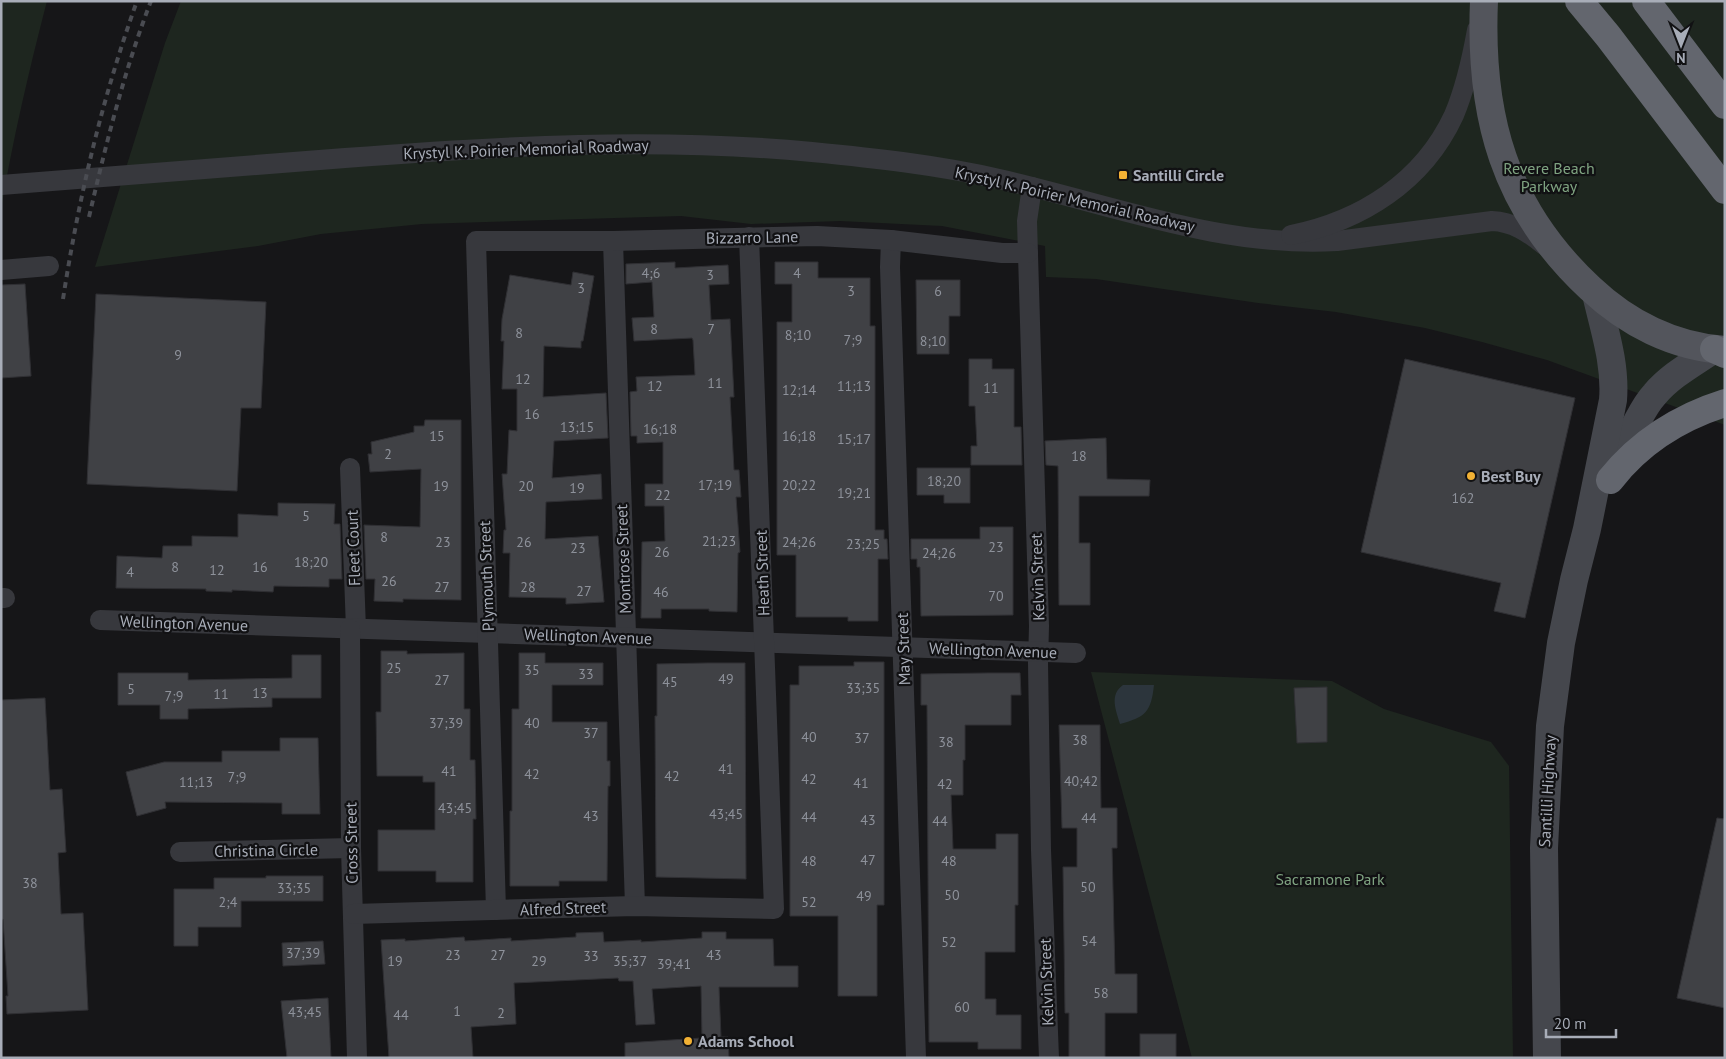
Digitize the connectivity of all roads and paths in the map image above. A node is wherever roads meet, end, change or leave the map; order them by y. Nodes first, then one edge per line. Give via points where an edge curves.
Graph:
1 (1483, 1) edge
2 (1579, 1) edge
3 (1646, 1) edge
4 (1725, 105) edge
5 (1, 185) edge
6 (1032, 187) junction
7 (1725, 190) edge
8 (749, 237) junction
9 (1252, 238) junction
10 (891, 240) junction
11 (476, 241) joint
12 (613, 241) junction
13 (1028, 253) junction
14 (1556, 253) junction
15 (49, 266) dead end
16 (1, 270) edge
17 (1596, 294) junction
18 (1721, 351) edge
19 (1725, 403) edge
20 (350, 468) dead end
21 (1610, 480) junction
22 (1588, 529) junction
23 (100, 620) dead end
24 (352, 629) junction
25 (488, 633) junction
26 (626, 638) junction
27 (764, 642) junction
28 (903, 646) junction
29 (1038, 651) junction
30 (1076, 653) dead end
31 (351, 848) junction
32 (180, 852) dead end
33 (635, 906) junction
34 (774, 909) joint
35 (496, 910) junction
36 (353, 914) junction
37 (356, 1058) edge
38 (916, 1058) edge
39 (1049, 1058) edge
40 (1547, 1058) edge

1 - 9 street, Krystyl K. Poirier Memorial Roadway via 1458,106 1438,143 1412,175 1371,206 1329,225 1290,236
1 - 14 main road via 1486,80 1499,146 1522,203
2 - 7 highway
3 - 4 highway
5 - 6 street, Krystyl K. Poirier Memorial Roadway via 482,148 662,144 838,154 962,171
6 - 9 street, Krystyl K. Poirier Memorial Roadway via 1187,226
6 - 13 street, Kelvin Street via 1027,221
8 - 10 street, Bizzarro Lane
8 - 12 street, Bizzarro Lane
8 - 27 street, Heath Street
9 - 14 street, Krystyl K. Poirier Memorial Roadway via 1338,242 1492,221 1515,225
10 - 13 street, Bizzarro Lane via 1002,254
10 - 28 street, May Street
11 - 12 street, Bizzarro Lane
11 - 25 street, Plymouth Street
12 - 26 street, Montrose Street
13 - 29 street, Kelvin Street
14 - 17 main road
15 - 16 street
17 - 18 main road via 1625,316 1658,334
17 - 22 main road, Santilli Highway via 1614,383
18 - 21 main road, Santilli Highway via 1667,382 1655,394
19 - 21 highway via 1696,413 1667,429 1628,459
20 - 24 street, Fleet Court
21 - 22 main road, Santilli Highway
22 - 40 main road, Santilli Highway via 1560,643 1549,736 1544,848
23 - 24 street, Wellington Avenue
24 - 25 street, Wellington Avenue
24 - 31 street, Cross Street
25 - 26 street, Wellington Avenue
25 - 35 street, Plymouth Street
26 - 27 street, Wellington Avenue
26 - 33 street, Montrose Street
27 - 28 street, Wellington Avenue
27 - 34 street, Heath Street
28 - 29 street, Wellington Avenue
28 - 38 street, May Street
29 - 30 street, Wellington Avenue
29 - 39 street, Kelvin Street
31 - 32 street, Christina Circle
31 - 36 street, Cross Street
33 - 34 street, Alfred Street
33 - 35 street, Alfred Street
35 - 36 street, Alfred Street
36 - 37 street, Cross Street

